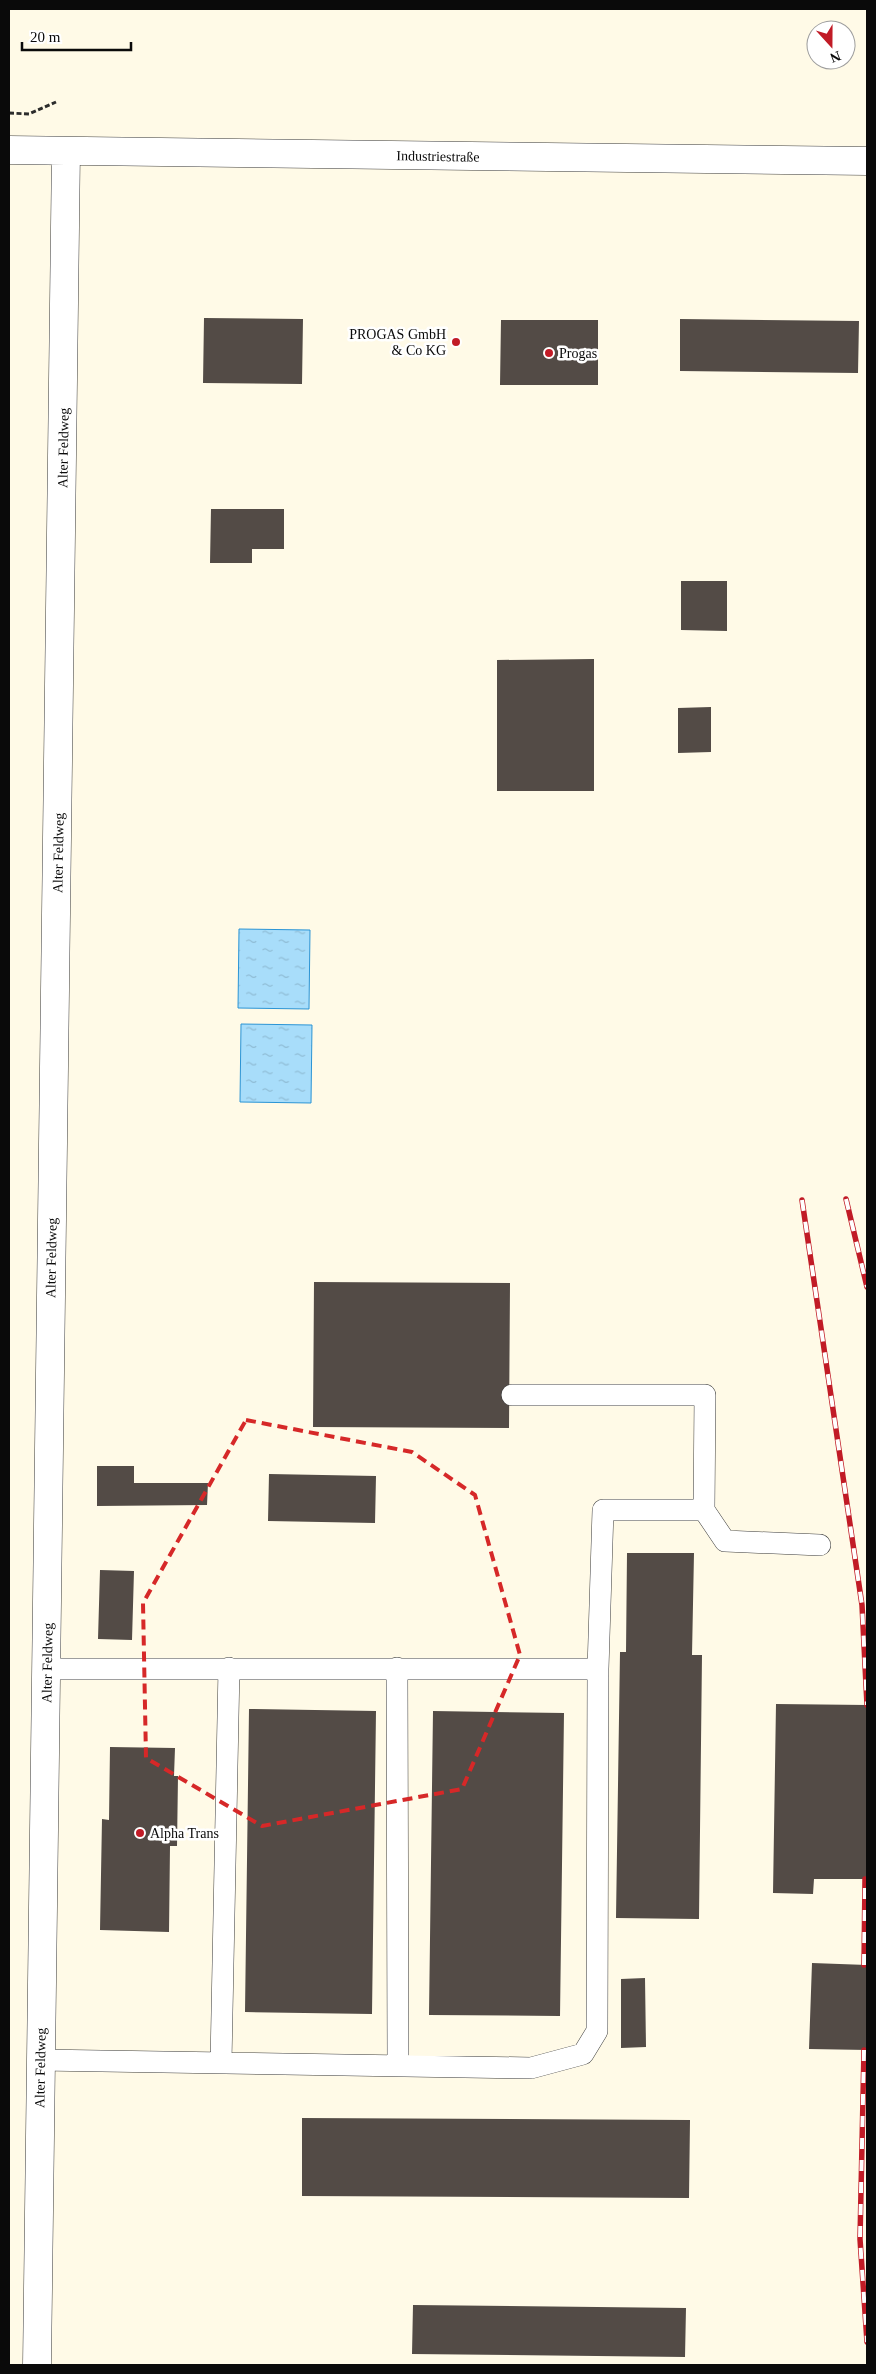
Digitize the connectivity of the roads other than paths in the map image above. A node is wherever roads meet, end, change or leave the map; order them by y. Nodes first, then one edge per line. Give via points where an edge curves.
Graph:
1 (9, 150) edge
2 (66, 151) junction
3 (867, 161) edge
4 (512, 1395) dead end
5 (704, 1510) junction
6 (820, 1545) dead end
7 (229, 1668) junction
8 (397, 1668) junction
9 (47, 1669) junction
10 (598, 1669) junction
11 (40, 2060) junction
12 (221, 2062) junction
13 (398, 2065) junction
14 (37, 2365) edge

1 - 2 street, Industriestraße
2 - 3 street, Industriestraße
2 - 9 street, Alter Feldweg
4 - 5 lane via 705,1395
5 - 6 lane via 725,1541
5 - 10 lane via 603,1510
7 - 8 lane
7 - 9 lane
7 - 12 lane
8 - 10 lane
8 - 13 lane
9 - 11 street, Alter Feldweg
10 - 13 lane via 597,2032 583,2054 531,2068
11 - 12 lane
11 - 14 street, Alter Feldweg
12 - 13 lane

